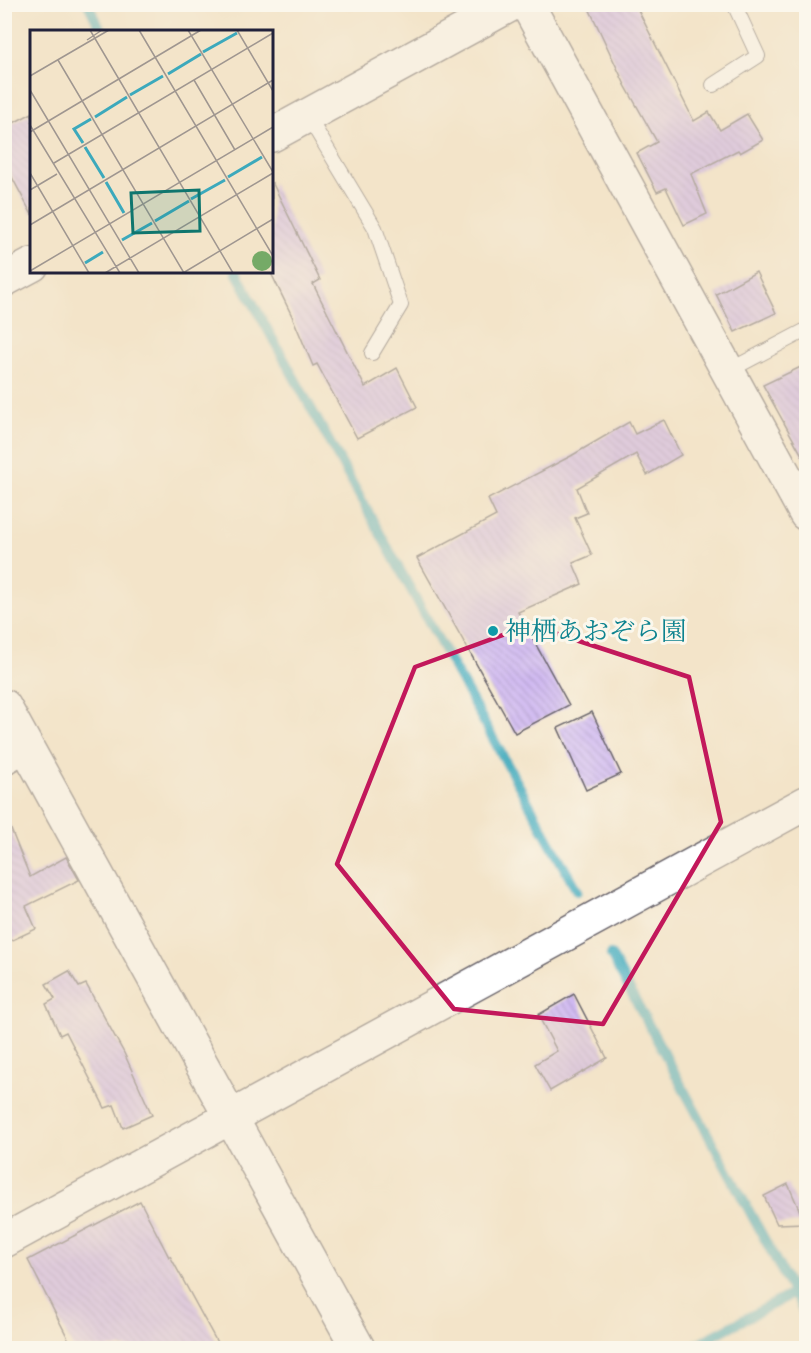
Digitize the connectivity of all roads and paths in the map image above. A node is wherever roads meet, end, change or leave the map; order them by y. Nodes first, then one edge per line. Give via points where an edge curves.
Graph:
1 (512, 4) edge
2 (527, 4) edge
3 (734, 4) edge
4 (713, 85) dead end
5 (307, 115) junction
6 (273, 134) edge
7 (30, 266) edge
8 (4, 280) edge
9 (807, 330) edge
10 (372, 353) dead end
11 (728, 371) junction
12 (807, 514) edge
13 (4, 706) edge
14 (16, 754) edge
15 (807, 803) edge
16 (231, 1117) junction
17 (7, 1234) edge
18 (358, 1348) edge

1 - 5 street
2 - 11 street
3 - 4 lane via 758,56
5 - 6 street
5 - 10 lane via 375,228 401,305
7 - 8 street
9 - 11 lane
11 - 12 street
13 - 14 street
14 - 16 street
15 - 16 street
16 - 17 street
16 - 18 street

